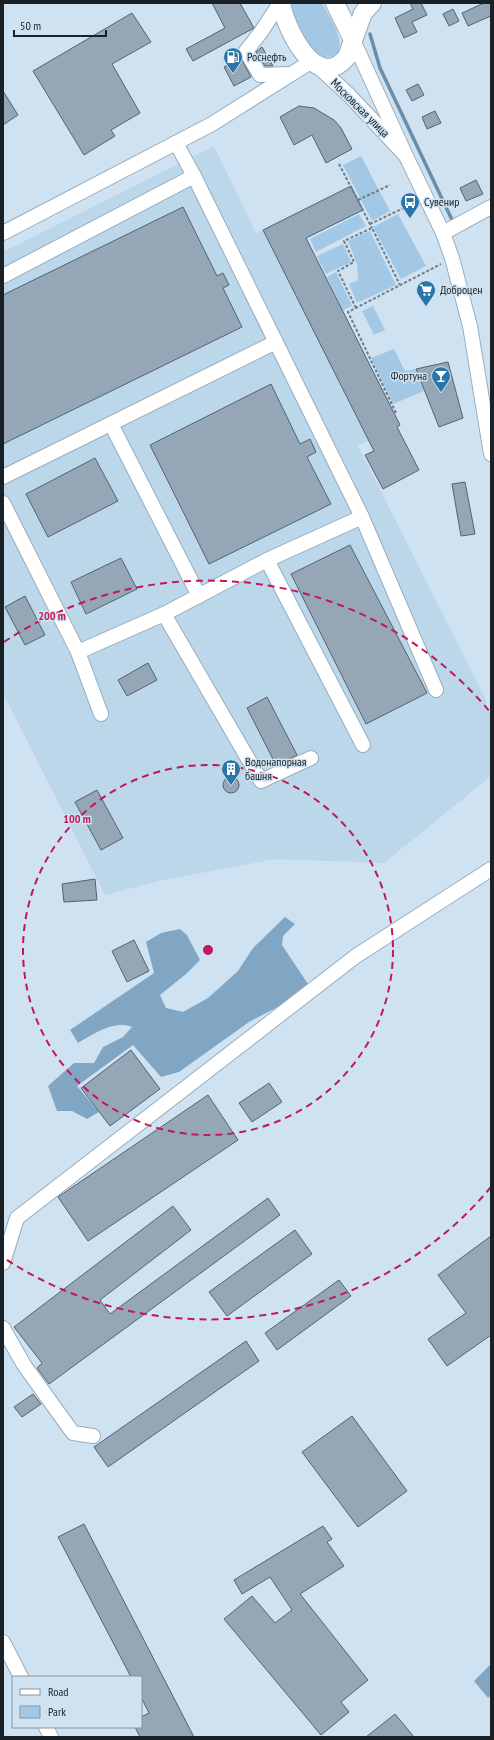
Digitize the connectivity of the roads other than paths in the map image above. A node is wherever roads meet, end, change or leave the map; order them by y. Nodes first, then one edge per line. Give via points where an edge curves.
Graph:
1 (280, 3) edge
2 (335, 3) edge
3 (372, 3) edge
4 (354, 40) junction
5 (312, 62) junction
6 (292, 74) junction
7 (176, 143) junction
8 (406, 156) junction
9 (194, 176) junction
10 (491, 207) edge
11 (3, 234) edge
12 (443, 234) junction
13 (3, 276) edge
14 (276, 342) junction
15 (111, 424) junction
16 (491, 454) edge
17 (3, 477) edge
18 (3, 503) edge
19 (362, 517) junction
20 (267, 560) junction
21 (199, 596) junction
22 (164, 614) junction
23 (78, 652) junction
24 (436, 690) dead end
25 (101, 714) dead end
26 (363, 744) dead end
27 (311, 758) dead end
28 (491, 869) edge
29 (3, 1263) edge
30 (3, 1328) edge
31 (93, 1436) dead end
32 (3, 1642) edge
33 (20, 1676) edge
34 (46, 1728) edge
35 (51, 1737) edge

1 - 5 main road, Московская улица via 294,39
1 - 6 street via 246,51 260,75
2 - 4 main road, Московская улица
3 - 4 main road via 363,13
4 - 5 main road, Московская улица via 343,62 324,67
4 - 8 street, Московская улица
5 - 6 street
5 - 8 street, Московская улица via 349,95
6 - 7 street via 212,124
7 - 9 street
7 - 11 street
8 - 12 street, Московская улица
9 - 13 street
9 - 14 street
10 - 12 street
12 - 16 street, Московская улица via 470,326
14 - 15 street
14 - 19 street
15 - 17 street
15 - 21 street
18 - 23 street
19 - 20 street
19 - 24 street
20 - 21 street
20 - 26 street
21 - 22 street
22 - 23 street
22 - 27 street via 261,781
23 - 25 street
28 - 29 street via 356,956 17,1218
30 - 31 street via 24,1365 73,1433
32 - 33 street
34 - 35 street

